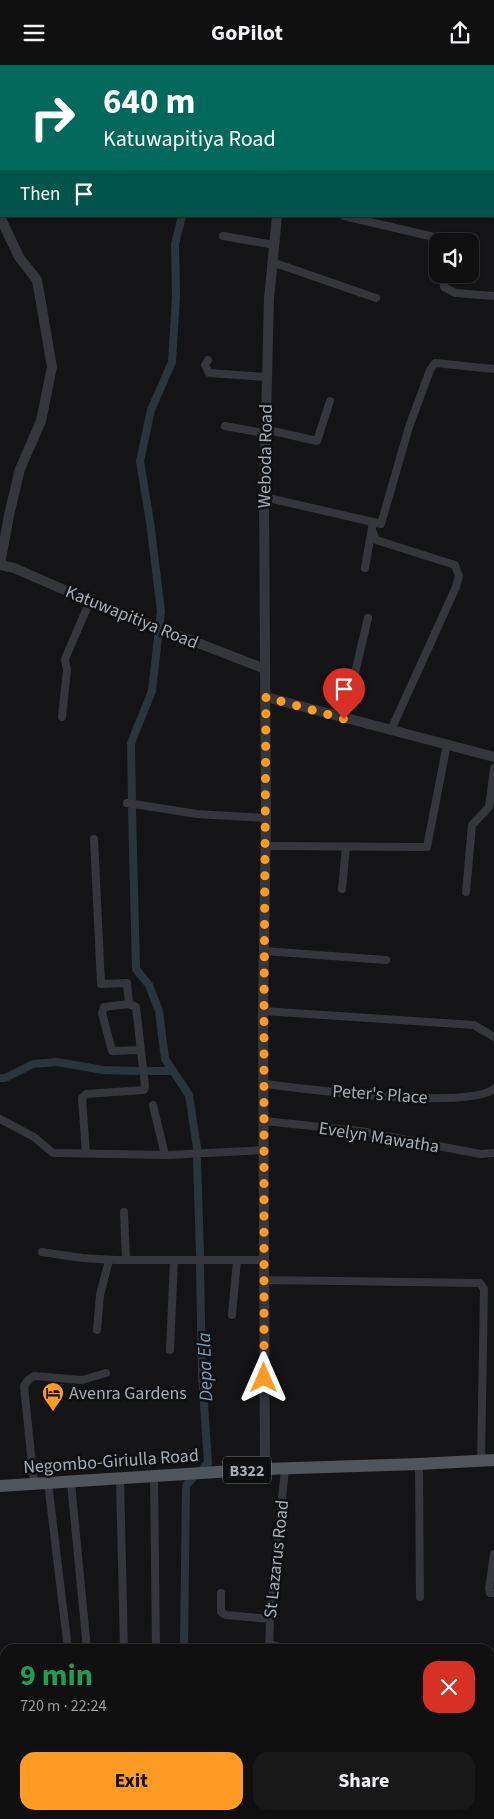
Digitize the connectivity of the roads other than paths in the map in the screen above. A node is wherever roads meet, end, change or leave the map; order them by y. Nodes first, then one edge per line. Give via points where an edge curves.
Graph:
1 (277, 217) edge
2 (348, 217) edge
3 (1, 219) edge
4 (223, 236) dead end
5 (429, 236) edge
6 (274, 245) junction
7 (272, 262) junction
8 (443, 283) edge
9 (494, 296) edge
10 (376, 298) dead end
11 (208, 360) dead end
12 (494, 369) edge
13 (266, 377) junction
14 (330, 401) dead end
15 (225, 426) dead end
16 (264, 431) junction
17 (264, 497) junction
18 (373, 526) junction
19 (0, 565) edge
20 (365, 568) dead end
21 (90, 601) junction
22 (368, 618) dead end
23 (265, 669) junction
24 (266, 697) junction
25 (62, 717) dead end
26 (344, 719) junction
27 (392, 730) junction
28 (447, 744) junction
29 (494, 757) edge
30 (494, 768) edge
31 (127, 803) dead end
32 (266, 818) junction
33 (94, 839) dead end
34 (266, 846) junction
35 (346, 847) junction
36 (342, 889) dead end
37 (466, 892) dead end
38 (264, 951) junction
39 (386, 960) dead end
40 (129, 1004) junction
41 (264, 1011) junction
42 (494, 1037) edge
43 (141, 1050) junction
44 (265, 1084) junction
45 (494, 1089) edge
46 (153, 1105) dead end
47 (0, 1119) edge
48 (264, 1121) junction
49 (264, 1150) junction
50 (86, 1153) junction
51 (494, 1153) edge
52 (165, 1155) junction
53 (124, 1212) dead end
54 (42, 1252) dead end
55 (110, 1260) junction
56 (126, 1260) junction
57 (174, 1260) junction
58 (237, 1260) junction
59 (264, 1260) junction
60 (264, 1280) junction
61 (232, 1315) dead end
62 (97, 1330) dead end
63 (170, 1351) dead end
64 (106, 1373) dead end
65 (494, 1460) edge
66 (481, 1461) junction
67 (419, 1465) junction
68 (265, 1469) junction
69 (285, 1469) junction
70 (154, 1476) junction
71 (120, 1479) junction
72 (48, 1483) junction
73 (71, 1483) junction
74 (34, 1484) junction
75 (0, 1486) edge
76 (494, 1554) edge
77 (221, 1593) dead end
78 (494, 1593) edge
79 (420, 1597) dead end
80 (270, 1619) junction
81 (67, 1644) edge
82 (87, 1644) edge
83 (124, 1644) edge
84 (156, 1644) edge
85 (269, 1644) edge

1 - 6 street, Weboda Road
2 - 5 street
3 - 19 street via 19,257 37,280 52,367 41,421 20,469
4 - 6 street
6 - 7 street, Weboda Road
7 - 10 street
7 - 13 street, Weboda Road
8 - 9 street via 454,293
11 - 13 street via 205,365 209,373
12 - 18 street via 435,363 410,427 381,524
13 - 16 street, Weboda Road
14 - 16 street via 317,441
15 - 16 street
16 - 17 street, Weboda Road
17 - 18 street
17 - 23 street, Weboda Road
18 - 20 street
18 - 27 street via 376,540 454,565 459,576
19 - 21 street, Katuwapitiya Road
21 - 23 street, Katuwapitiya Road
21 - 25 street via 65,659 67,670
22 - 26 street
23 - 24 street, Weboda Road
24 - 26 street
24 - 32 street, Weboda Road
26 - 27 street
27 - 28 street
28 - 29 street
28 - 35 street via 428,847
30 - 37 street via 489,807 472,825
31 - 32 street via 197,814
32 - 34 street, Weboda Road
33 - 40 street via 101,984 127,983
34 - 35 street
34 - 38 street, Weboda Road
35 - 36 street
38 - 39 street
38 - 41 street, Weboda Road
40 - 43 street via 136,1007
40 - 43 street via 104,1007 102,1013 112,1051
41 - 42 street via 474,1025
41 - 44 street, Weboda Road
43 - 50 street via 144,1090 86,1094 82,1098
44 - 45 street, Peter's Place via 353,1094 433,1098 476,1096
44 - 48 street, Weboda Road
46 - 52 street
47 - 50 street via 34,1137 53,1153
48 - 49 street, Weboda Road
48 - 51 street, Evelyn Mawatha via 360,1131 480,1154
49 - 52 street
49 - 59 street, Weboda Road
50 - 52 street
53 - 56 street
54 - 55 street
55 - 56 street
55 - 62 street via 100,1295
56 - 57 street
57 - 58 street
57 - 63 street
58 - 59 street
58 - 61 street
59 - 60 street, Weboda Road
60 - 66 street via 480,1283 484,1289
60 - 68 street, Weboda Road
64 - 74 street via 82,1380 34,1375 28,1379 24,1386
65 - 66 main road, Negombo-Giriulla Road / B322
66 - 67 main road, Negombo-Giriulla Road / B322
67 - 69 main road, Negombo-Giriulla Road / B322
67 - 79 street
68 - 69 main road, Negombo-Giriulla Road / B322
68 - 70 main road, Negombo-Giriulla Road / B322
69 - 80 street, St Lazarus Road
70 - 71 main road, Negombo-Giriulla Road / B322
70 - 84 street
71 - 73 main road, Negombo-Giriulla Road / B322
71 - 83 street
72 - 73 main road, Negombo-Giriulla Road / B322
72 - 74 main road, Negombo-Giriulla Road / B322
72 - 81 street
73 - 82 street
74 - 75 main road, Negombo-Giriulla Road / B322
76 - 78 street via 489,1589
77 - 80 street via 221,1611 226,1615
80 - 85 street, St Lazarus Road

